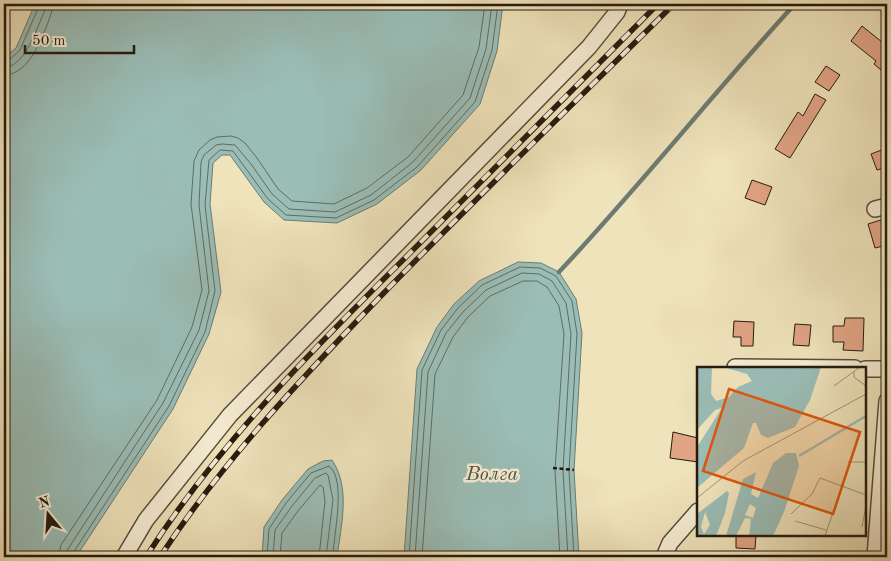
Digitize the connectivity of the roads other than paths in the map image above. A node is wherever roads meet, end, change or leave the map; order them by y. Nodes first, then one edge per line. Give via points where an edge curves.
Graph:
1 (620, 4) edge
2 (866, 369) edge
3 (887, 369) edge
4 (887, 401) edge
5 (697, 512) edge
6 (124, 557) edge
7 (664, 557) edge
8 (875, 557) edge

1 - 6 street via 589,47 230,415 146,520
2 - 3 street
4 - 8 street
5 - 7 street via 670,543

